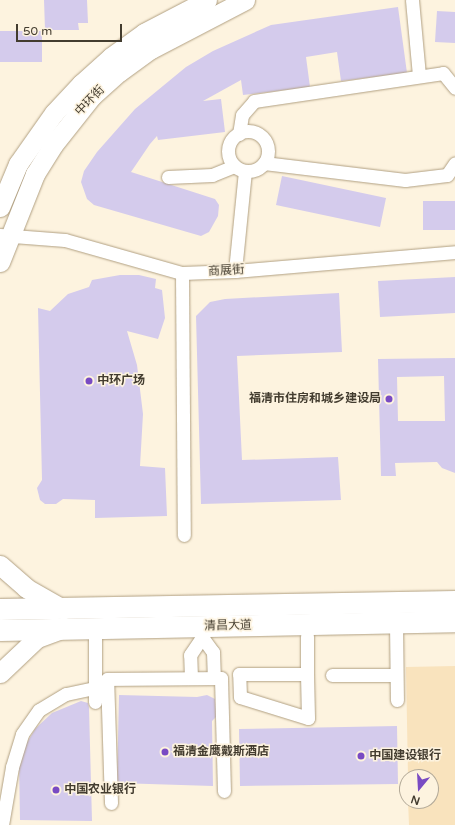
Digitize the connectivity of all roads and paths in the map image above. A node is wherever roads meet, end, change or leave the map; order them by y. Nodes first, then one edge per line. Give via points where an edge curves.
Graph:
1 (207, 0) edge
2 (245, 0) edge
3 (412, 0) edge
4 (419, 76) junction
5 (454, 86) edge
6 (239, 134) junction
7 (264, 163) junction
8 (455, 163) edge
9 (240, 168) junction
10 (168, 177) dead end
11 (0, 207) edge
12 (5, 235) edge
13 (455, 252) edge
14 (0, 262) edge
15 (235, 271) junction
16 (182, 273) junction
17 (184, 535) dead end
18 (0, 565) edge
19 (455, 601) edge
20 (0, 609) edge
21 (63, 609) junction
22 (455, 621) edge
23 (396, 623) junction
24 (95, 628) junction
25 (62, 629) junction
26 (0, 630) edge
27 (202, 632) junction
28 (307, 636) dead end
29 (0, 673) edge
30 (307, 674) junction
31 (332, 675) dead end
32 (396, 675) junction
33 (191, 678) junction
34 (214, 678) junction
35 (95, 688) junction
36 (397, 700) dead end
37 (95, 702) dead end
38 (224, 791) dead end
39 (111, 803) dead end
40 (2, 825) edge

1 - 11 street, 中环街 via 144,33 111,57 81,84 54,113 18,164
2 - 12 street, 中环街 via 151,49 92,96 53,144
3 - 4 street
4 - 5 street via 443,73
4 - 6 street via 254,101 242,115
6 - 7 street via 251,132 262,138 268,150
6 - 9 street via 230,142 228,155
7 - 8 street via 405,180 446,175
7 - 9 street via 259,168
9 - 10 street via 212,175
9 - 15 street
12 - 14 street, 中环街
12 - 16 street, 商展街 via 65,240
13 - 15 street, 商展街
15 - 16 street, 商展街
16 - 17 street
18 - 21 street via 26,588
19 - 21 main road, 清昌大道
20 - 21 main road, 清昌大道
22 - 23 main road, 清昌大道
23 - 27 main road, 清昌大道
23 - 32 street
24 - 25 main road, 清昌大道
24 - 27 main road, 清昌大道
24 - 35 street
25 - 26 main road, 清昌大道
25 - 29 street via 37,638
27 - 33 street via 190,655
27 - 34 street via 213,652
28 - 30 street
30 - 30 street via 308,718 240,697 239,674
31 - 32 street
32 - 36 street
33 - 34 street
33 - 39 street via 107,678
34 - 38 street via 221,678
35 - 37 street
35 - 40 street via 66,694 39,710 22,734 12,767

